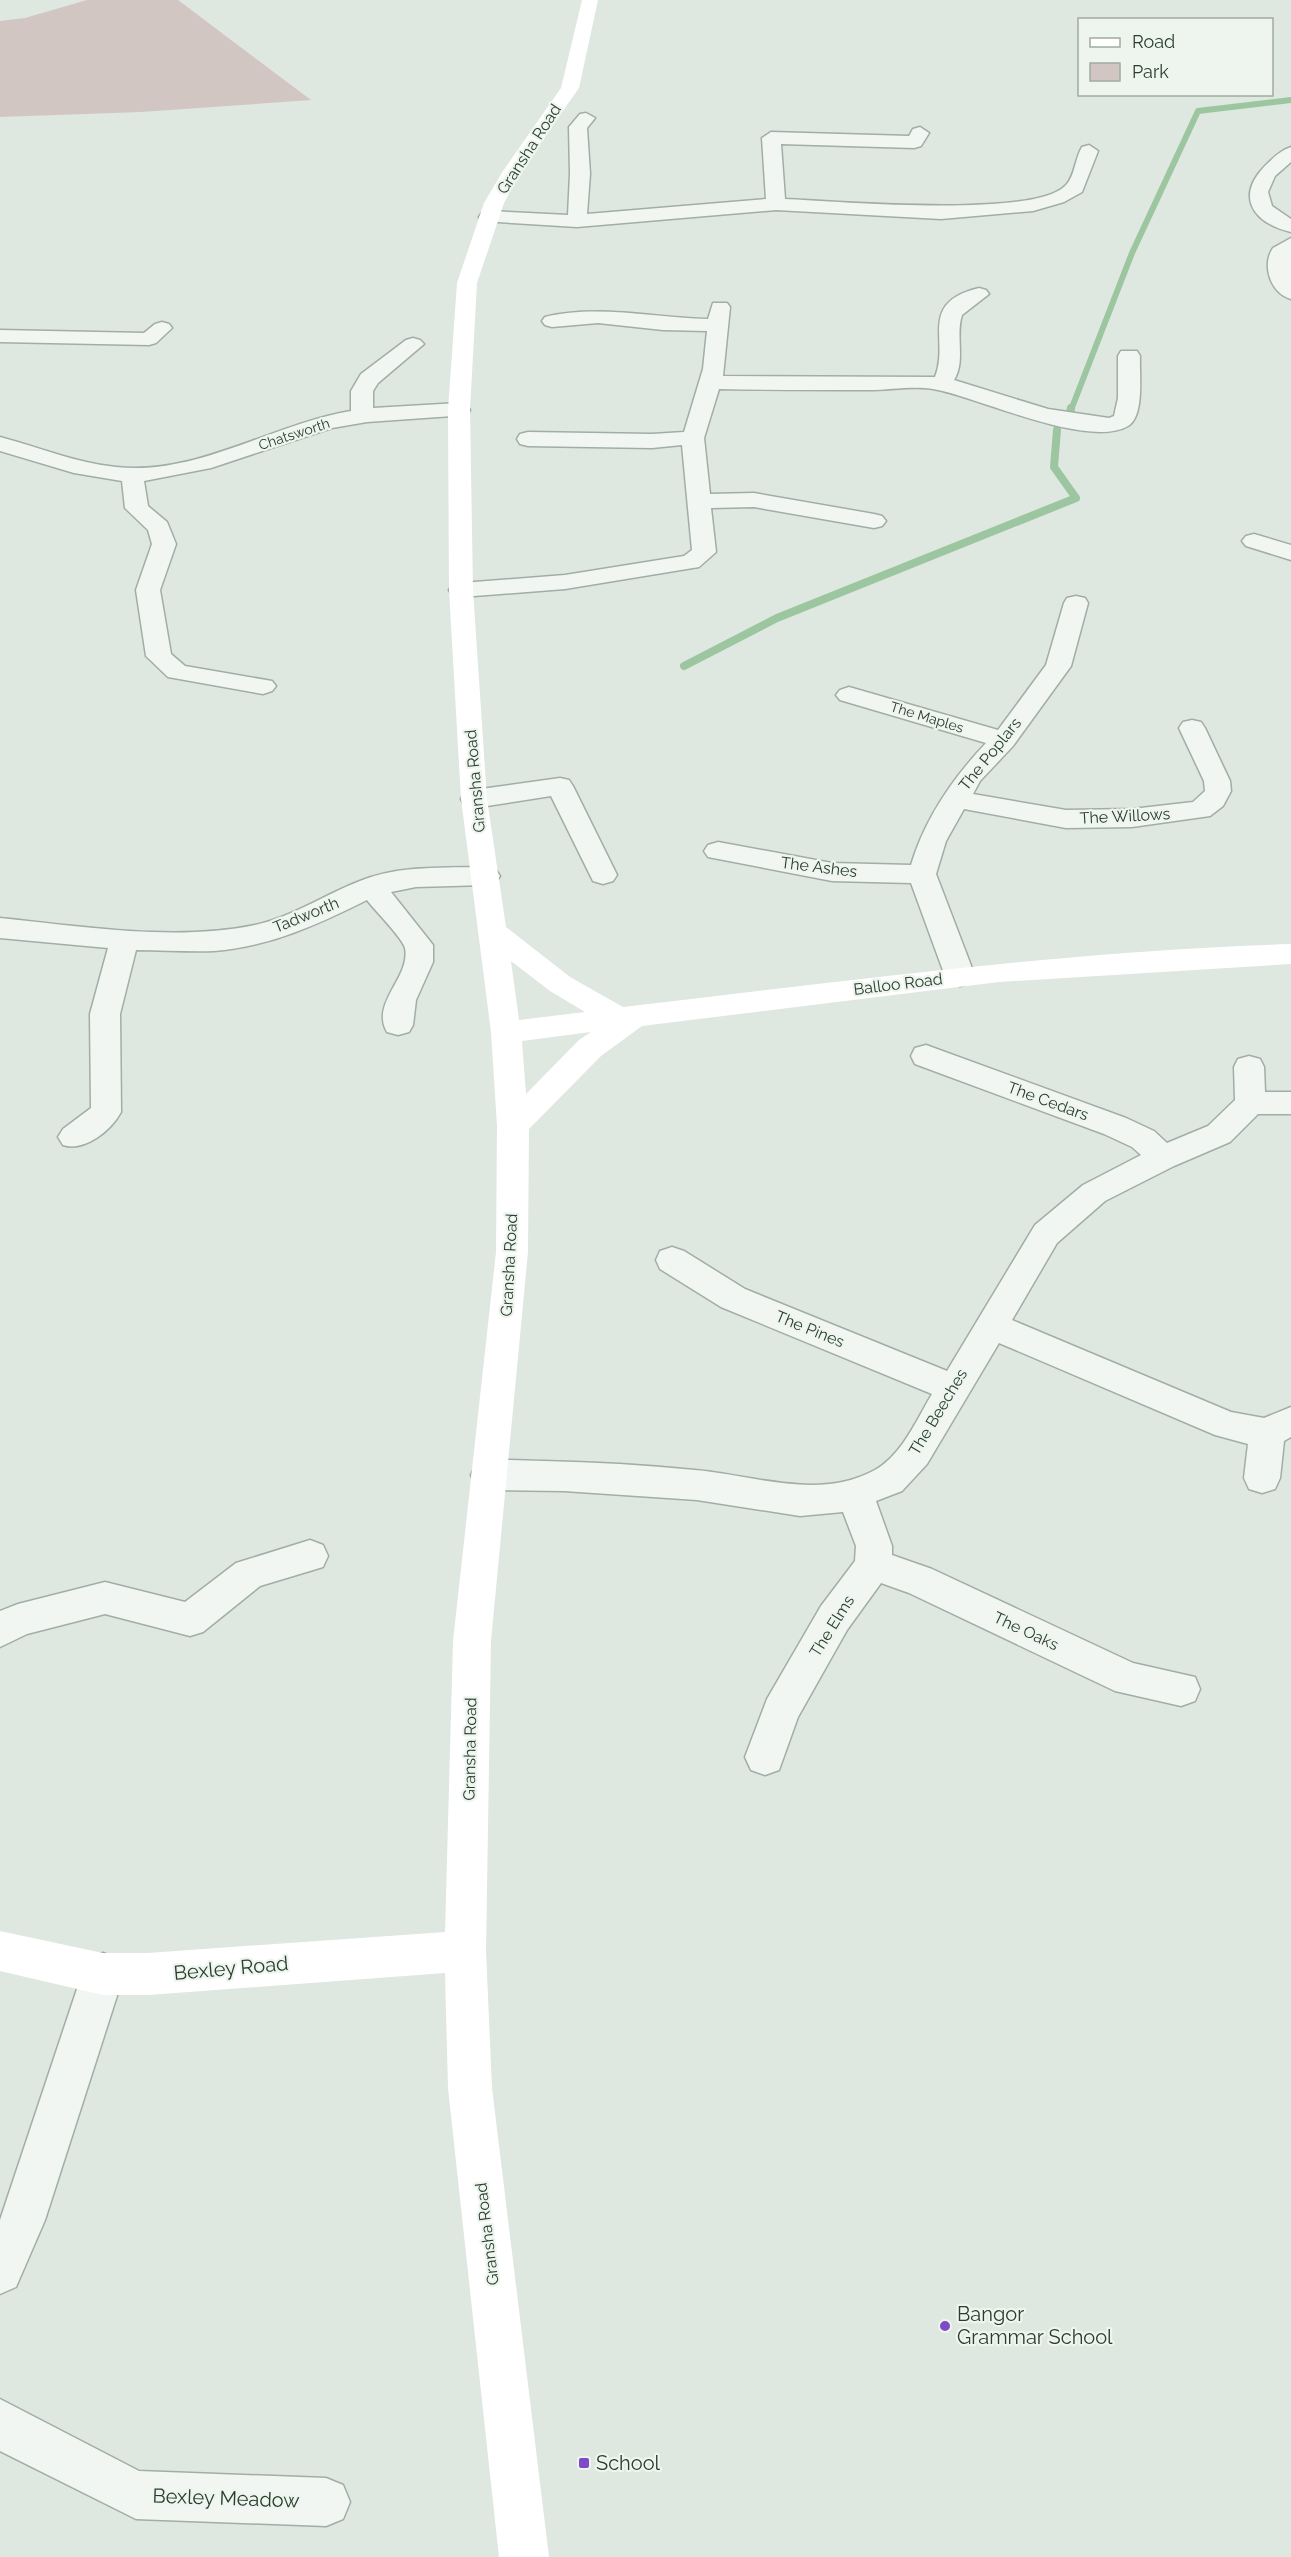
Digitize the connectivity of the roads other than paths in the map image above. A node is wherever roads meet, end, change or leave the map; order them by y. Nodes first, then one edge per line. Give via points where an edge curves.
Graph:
1 (590, 0) edge
2 (586, 118) dead end
3 (920, 133) dead end
4 (1089, 151) dead end
5 (1291, 153) edge
6 (777, 204) junction
7 (489, 217) junction
8 (577, 220) junction
9 (1291, 226) edge
10 (1291, 244) edge
11 (1291, 293) edge
12 (979, 294) dead end
13 (552, 321) dead end
14 (162, 328) dead end
15 (0, 336) edge
16 (413, 344) dead end
17 (1129, 356) dead end
18 (710, 382) junction
19 (941, 382) junction
20 (459, 410) junction
21 (362, 415) junction
22 (693, 438) junction
23 (528, 439) dead end
24 (0, 444) edge
25 (132, 475) junction
26 (700, 501) junction
27 (874, 521) dead end
28 (1254, 541) dead end
29 (1291, 553) edge
30 (461, 590) junction
31 (1076, 603) dead end
32 (263, 686) dead end
33 (849, 695) dead end
34 (1192, 728) dead end
35 (1004, 740) junction
36 (474, 799) junction
37 (955, 799) junction
38 (718, 851) dead end
39 (922, 874) junction
40 (603, 875) dead end
41 (486, 876) junction
42 (371, 887) junction
43 (0, 928) edge
44 (493, 932) junction
45 (124, 940) junction
46 (1291, 954) edge
47 (960, 976) junction
48 (627, 1017) junction
49 (398, 1025) dead end
50 (506, 1032) junction
51 (926, 1056) dead end
52 (1249, 1067) dead end
53 (1250, 1103) junction
54 (1291, 1103) edge
55 (513, 1126) junction
56 (74, 1137) dead end
57 (1163, 1158) junction
58 (672, 1260) dead end
59 (990, 1325) junction
60 (953, 1388) junction
61 (1279, 1427) edge
62 (489, 1475) junction
63 (1262, 1478) dead end
64 (855, 1494) junction
65 (310, 1556) dead end
66 (873, 1565) junction
67 (0, 1630) edge
68 (1181, 1689) dead end
69 (765, 1757) dead end
70 (0, 1951) edge
71 (465, 1951) junction
72 (103, 1974) junction
73 (0, 2271) edge
74 (0, 2423) edge
75 (326, 2502) dead end
76 (524, 2557) edge

1 - 7 street, Gransha Road via 570,88 512,171
2 - 8 street via 578,127
3 - 6 street via 914,142 771,138
4 - 6 street via 1075,188 1033,205 920,214
5 - 9 street via 1261,179 1258,194 1260,205 1269,215
6 - 8 street
7 - 8 street
7 - 20 street, Gransha Road via 467,283
10 - 11 street via 1280,252 1278,269 1280,279
12 - 19 street via 956,307 947,330 950,366
13 - 18 street via 598,317 663,324 719,316
14 - 15 street via 149,339
16 - 21 street via 369,379 362,392
17 - 19 street via 1127,408 1118,432 1067,421
18 - 19 street
18 - 22 street
20 - 21 street, Chatsworth
20 - 30 street, Gransha Road
21 - 25 street, Chatsworth via 313,426 193,468
22 - 23 street
22 - 26 street
24 - 25 street, Chatsworth via 39,452 90,470
25 - 32 street via 137,508 159,527 164,544 148,590 159,656 177,672
26 - 27 street via 754,500
26 - 30 street via 704,552 692,562 565,582
28 - 29 street
30 - 36 street, Gransha Road
31 - 35 street, The Poplars via 1058,666
33 - 35 street, The Maples
34 - 37 street, The Willows via 1218,791 1200,810 1132,818 1066,819
35 - 37 street, The Poplars via 969,777
36 - 40 street via 560,786
36 - 41 street, Gransha Road
37 - 39 street, The Poplars via 932,841
38 - 39 street, The Ashes via 832,872
39 - 47 street
41 - 42 street, Tadworth via 416,878
41 - 44 street, Gransha Road
42 - 45 street, Tadworth via 302,920 258,934 215,941
42 - 49 street via 419,945 419,962 400,1000
43 - 45 street, Tadworth
44 - 48 street via 560,984
44 - 50 street, Gransha Road
45 - 56 street via 105,1014 106,1112
46 - 47 street, Balloo Road
47 - 48 street, Balloo Road
48 - 50 street, Balloo Road
48 - 55 street via 590,1048
50 - 55 street, Gransha Road
51 - 57 street, The Cedars via 1116,1126 1143,1139
52 - 53 street
53 - 54 street
53 - 57 street, The Beeches via 1219,1134
55 - 62 street, Gransha Road via 512,1252
57 - 59 street, The Beeches via 1094,1193 1046,1234
58 - 60 street, The Pines via 733,1298
59 - 60 street, The Beeches
59 - 61 street via 1227,1425
60 - 64 street, The Beeches via 915,1455 889,1480
61 - 63 street
62 - 64 street, The Beeches via 697,1485 800,1501
62 - 71 street, Gransha Road via 472,1641
64 - 66 street via 874,1546
65 - 67 street via 249,1574 190,1620 105,1599 18,1620
66 - 68 street, The Oaks via 919,1580 1128,1679
66 - 69 street, The Elms via 834,1618 781,1711
70 - 72 street, Bexley Road
71 - 72 street, Bexley Road via 195,1972
71 - 76 street, Gransha Road via 470,2088
72 - 73 street via 23,2220
74 - 75 street, Bexley Meadow via 136,2495

